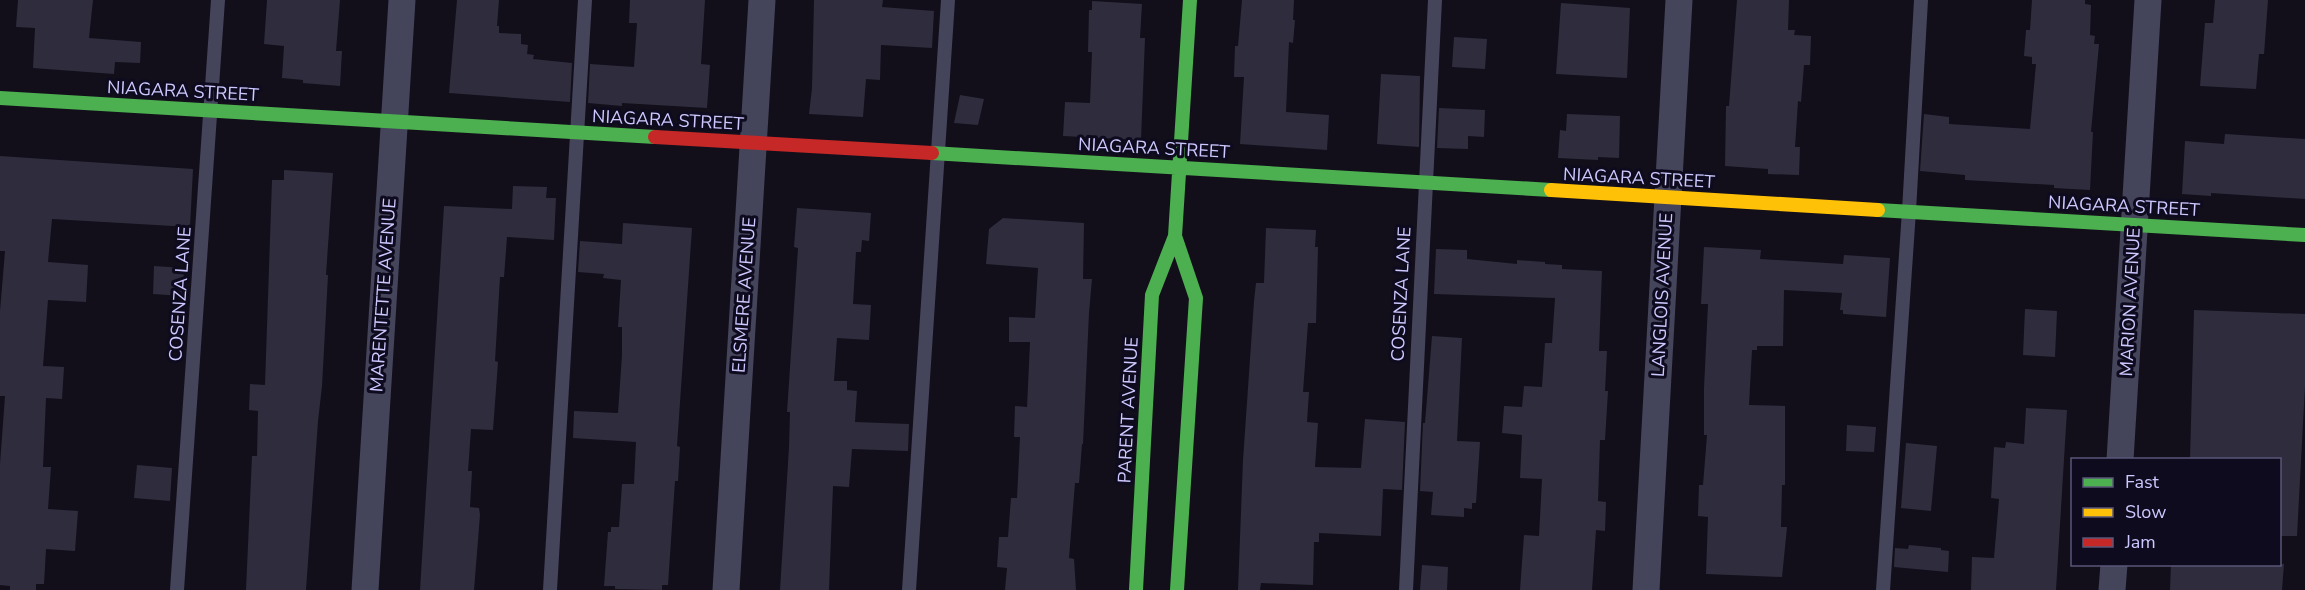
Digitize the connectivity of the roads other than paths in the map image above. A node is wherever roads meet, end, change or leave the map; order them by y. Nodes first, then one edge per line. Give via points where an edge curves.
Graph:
1 (218, 0) edge
2 (402, 0) edge
3 (585, 0) edge
4 (762, 0) edge
5 (948, 0) edge
6 (1190, 0) edge
7 (1435, 0) edge
8 (1679, 0) edge
9 (1920, 0) edge
10 (2148, 0) edge
11 (0, 98) edge
12 (212, 111) junction
13 (394, 121) junction
14 (576, 132) junction
15 (753, 143) junction
16 (938, 153) junction
17 (1180, 168) junction
18 (1424, 183) junction
19 (1668, 197) junction
20 (1909, 212) junction
21 (2134, 225) junction
22 (2305, 235) edge
23 (1175, 236) junction
24 (2120, 458) edge
25 (2114, 566) edge
26 (177, 590) edge
27 (365, 590) edge
28 (550, 590) edge
29 (726, 590) edge
30 (909, 590) edge
31 (1136, 590) edge
32 (1177, 590) edge
33 (1406, 590) edge
34 (1646, 590) edge
35 (1883, 590) edge
36 (2112, 590) edge

1 - 12 lane, COSENZA LANE
2 - 13 street, MARENTETTE AVENUE
3 - 14 lane
4 - 15 street, ELSMERE AVENUE
5 - 16 lane
6 - 17 street, PARENT AVENUE
7 - 18 lane, COSENZA LANE
8 - 19 street, LANGLOIS AVENUE
9 - 20 lane
10 - 21 street, MARION AVENUE
11 - 12 street, NIAGARA STREET
12 - 13 street, NIAGARA STREET
12 - 26 lane, COSENZA LANE
13 - 14 street, NIAGARA STREET
13 - 27 street, MARENTETTE AVENUE
14 - 15 street, NIAGARA STREET
14 - 28 lane
15 - 16 street, NIAGARA STREET
15 - 29 street, ELSMERE AVENUE
16 - 17 street, NIAGARA STREET
16 - 30 lane
17 - 18 street, NIAGARA STREET
17 - 23 street, PARENT AVENUE
18 - 19 street, NIAGARA STREET
18 - 33 lane, COSENZA LANE
19 - 20 street, NIAGARA STREET
19 - 34 street, LANGLOIS AVENUE
20 - 21 street, NIAGARA STREET
20 - 35 lane
21 - 22 street, NIAGARA STREET
21 - 24 street, MARION AVENUE
23 - 31 street, PARENT AVENUE via 1152,295 1147,498
23 - 32 street, PARENT AVENUE via 1196,298 1178,501
25 - 36 street

